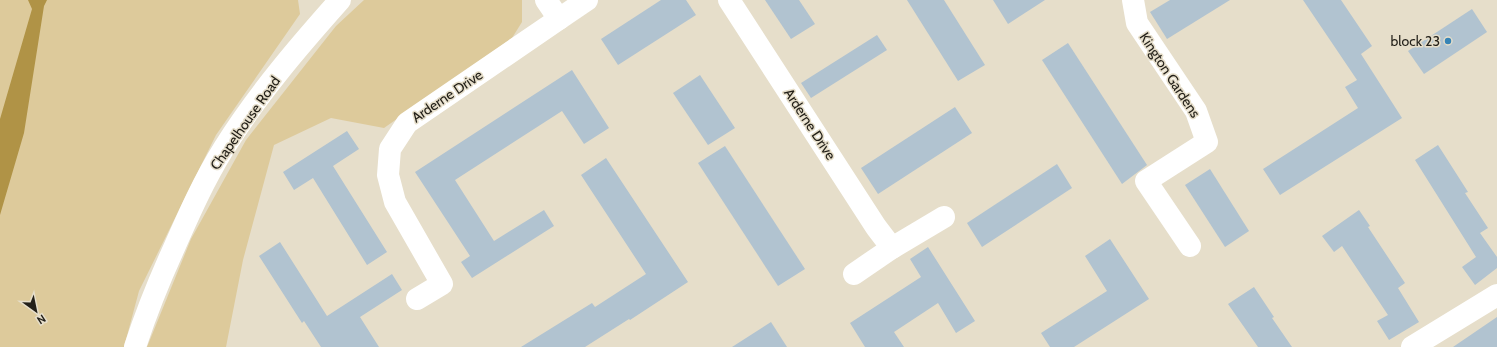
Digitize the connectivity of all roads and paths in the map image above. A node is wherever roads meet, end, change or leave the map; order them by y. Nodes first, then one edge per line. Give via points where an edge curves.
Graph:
1 (340, 0) edge
2 (546, 0) edge
3 (587, 0) edge
4 (729, 0) edge
5 (1133, 0) edge
6 (559, 19) junction
7 (944, 216) dead end
8 (1190, 246) dead end
9 (892, 248) junction
10 (854, 274) dead end
11 (1497, 295) edge
12 (417, 299) dead end
13 (135, 347) edge
14 (1412, 347) edge

1 - 13 street, Chapelhouse Road via 310,34 224,148 195,201 148,307
2 - 6 street
3 - 6 street, Arderne Drive
4 - 9 street, Arderne Drive
5 - 8 street, Kington Gardens via 1137,23 1196,111 1207,142 1146,181
6 - 12 street, Arderne Drive via 407,123 390,149 388,175 395,202 442,284
7 - 9 street
9 - 10 street
11 - 14 street

